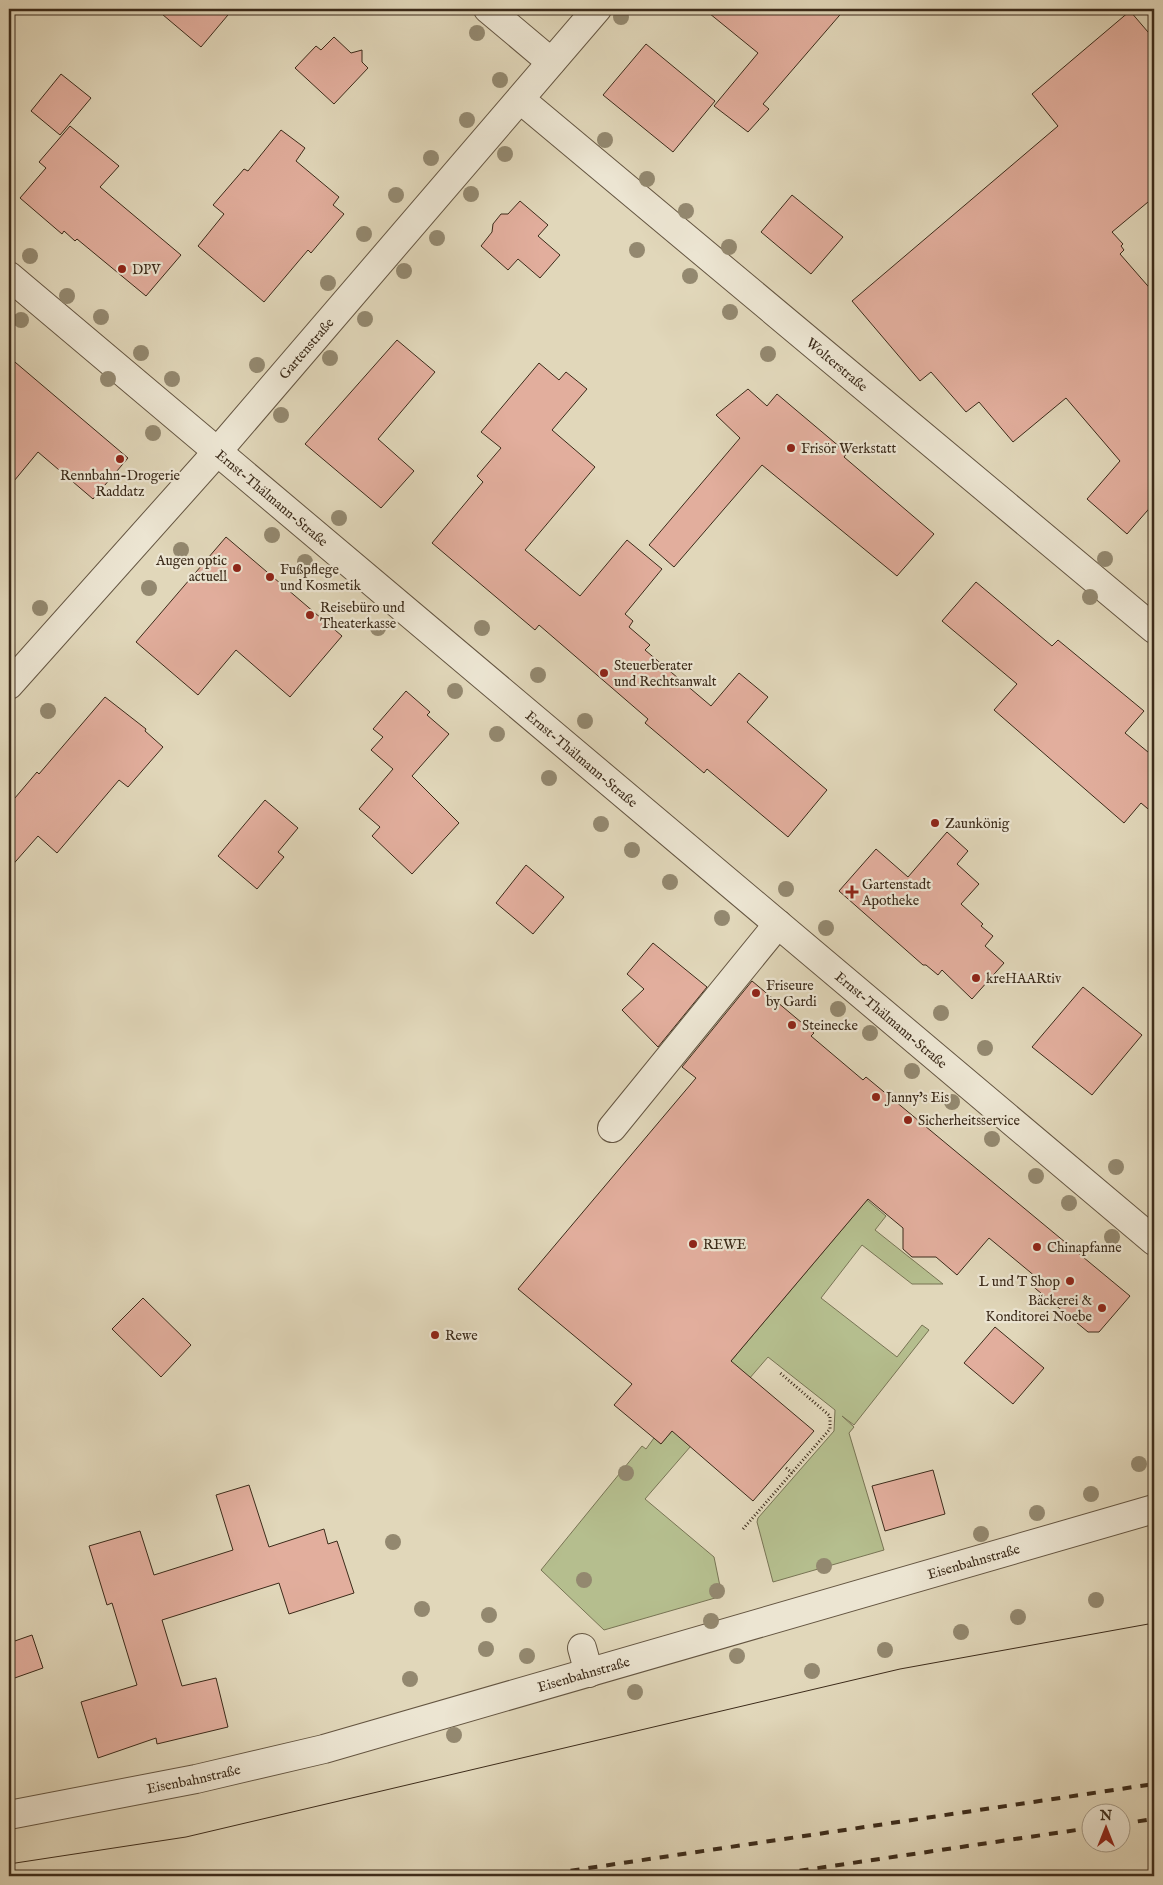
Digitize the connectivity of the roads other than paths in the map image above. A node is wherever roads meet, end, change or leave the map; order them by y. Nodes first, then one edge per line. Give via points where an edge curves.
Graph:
1 (488, 9) edge
2 (597, 9) edge
3 (551, 62) junction
4 (521, 100) junction
5 (9, 276) edge
6 (217, 452) junction
7 (1154, 630) edge
8 (9, 685) edge
9 (778, 924) junction
10 (612, 1128) dead end
11 (1154, 1241) edge
12 (1154, 1509) edge
13 (9, 1815) edge

1 - 3 street
2 - 3 street, Gartenstraße
3 - 4 street, Gartenstraße
4 - 6 street, Gartenstraße
4 - 7 street, Wolterstraße
5 - 6 street, Ernst-Thälmann-Straße
6 - 8 street, Gartenstraße
6 - 9 street, Ernst-Thälmann-Straße
9 - 10 street
9 - 11 street, Ernst-Thälmann-Straße
12 - 13 street, Eisenbahnstraße via 586,1661 271,1762

